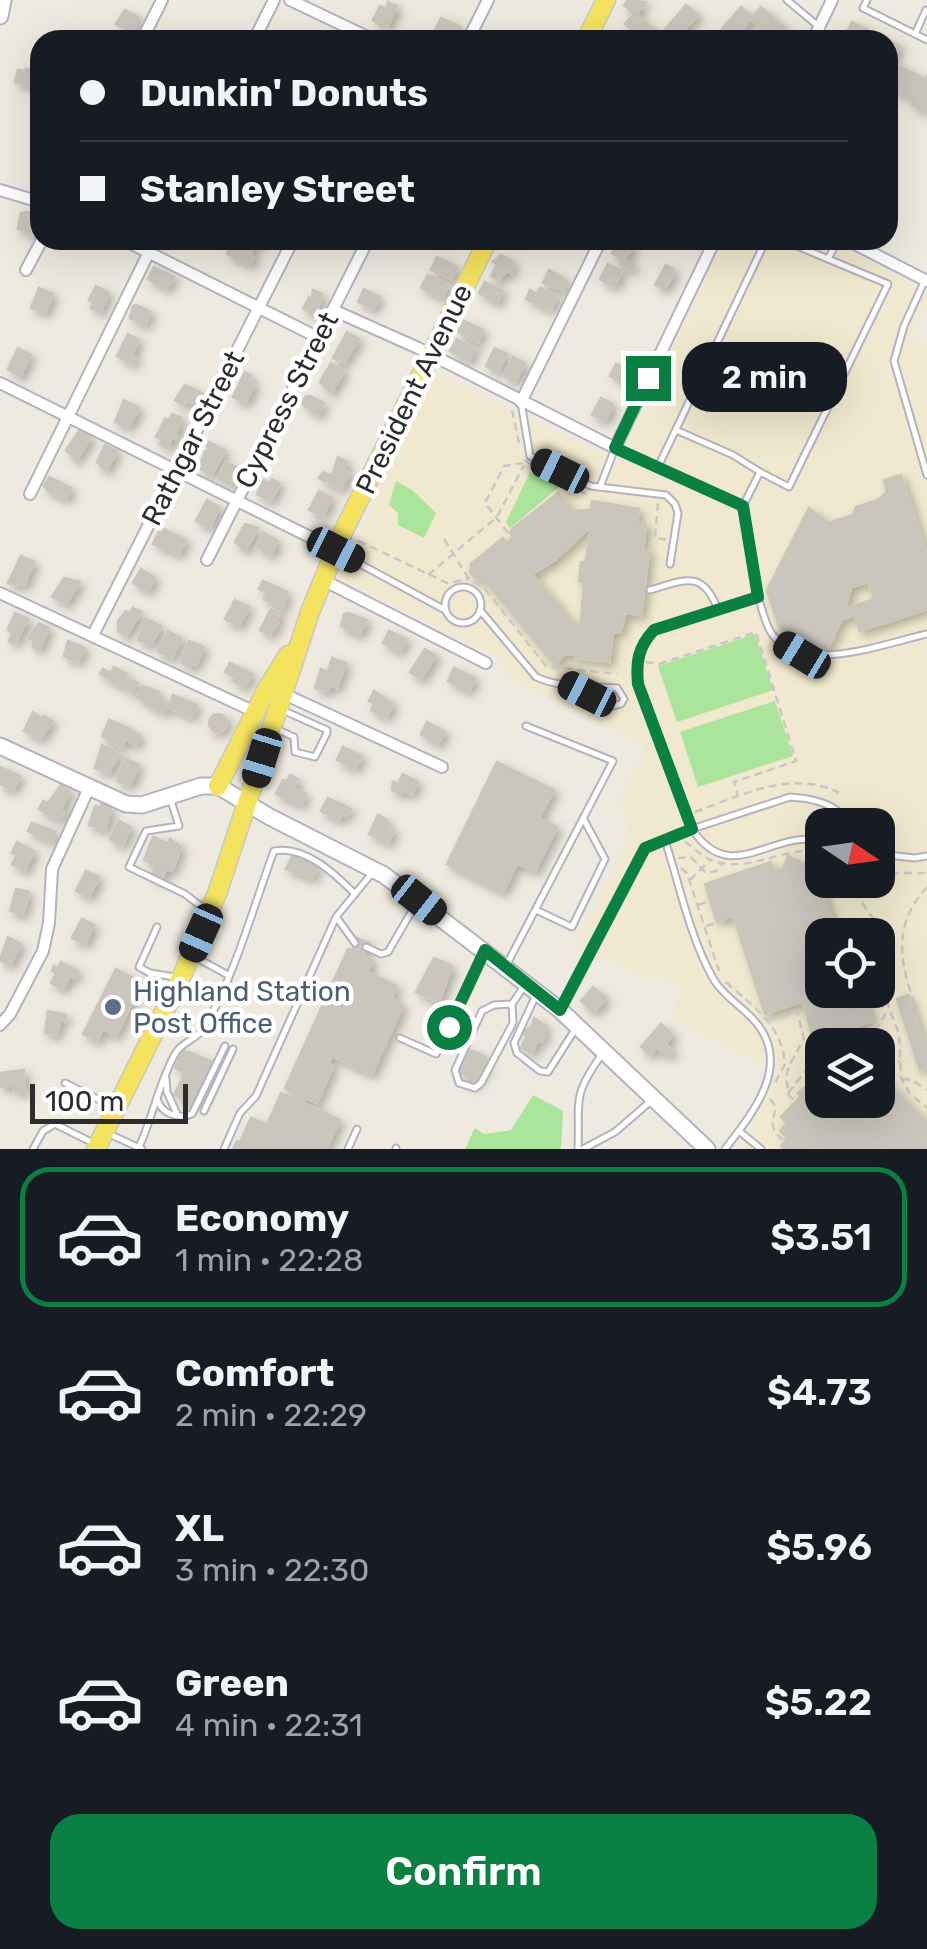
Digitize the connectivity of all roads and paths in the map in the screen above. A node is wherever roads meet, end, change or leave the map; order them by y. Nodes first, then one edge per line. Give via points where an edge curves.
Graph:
1 (3, 0) edge
2 (162, 0) edge
3 (274, 0) edge
4 (290, 0) edge
5 (488, 0) edge
6 (787, 0) edge
7 (832, 0) edge
8 (867, 0) edge
9 (600, 2) edge
10 (927, 10) edge
11 (0, 16) edge
12 (820, 26) junction
13 (147, 30) edge
14 (259, 30) edge
15 (353, 30) edge
16 (473, 30) edge
17 (590, 30) edge
18 (818, 30) edge
19 (915, 34) junction
20 (927, 40) edge
21 (0, 190) edge
22 (30, 199) edge
23 (37, 250) edge
24 (144, 250) edge
25 (288, 250) edge
26 (363, 250) edge
27 (483, 250) edge
28 (597, 250) edge
29 (710, 250) edge
30 (761, 250) edge
31 (807, 250) edge
32 (833, 250) edge
33 (867, 250) edge
34 (148, 252) junction
35 (828, 259) junction
36 (26, 270) dead end
37 (926, 279) edge
38 (258, 310) junction
39 (333, 310) junction
40 (318, 338) junction
41 (431, 355) junction
42 (0, 383) edge
43 (522, 402) junction
44 (67, 415) junction
45 (676, 430) junction
46 (615, 448) junction
47 (658, 466) junction
48 (176, 470) junction
49 (760, 472) junction
50 (927, 475) edge
51 (600, 487) junction
52 (30, 494) dead end
53 (237, 501) junction
54 (743, 506) junction
55 (497, 517) junction
56 (648, 531) dead end
57 (656, 532) dead end
58 (508, 533) dead end
59 (444, 539) dead end
60 (336, 550) junction
61 (362, 554) dead end
62 (453, 554) junction
63 (207, 560) dead end
64 (670, 564) dead end
65 (428, 575) junction
66 (469, 579) junction
67 (324, 580) junction
68 (485, 590) junction
69 (650, 590) dead end
70 (0, 594) edge
71 (758, 597) junction
72 (484, 608) junction
73 (445, 610) junction
74 (718, 610) junction
75 (304, 630) junction
76 (927, 634) edge
77 (92, 636) junction
78 (566, 660) dead end
79 (486, 662) dead end
80 (645, 662) dead end
81 (583, 663) dead end
82 (565, 668) junction
83 (582, 670) junction
84 (617, 674) dead end
85 (565, 683) junction
86 (280, 700) junction
87 (255, 712) junction
88 (526, 726) dead end
89 (272, 727) junction
90 (0, 746) edge
91 (442, 767) dead end
92 (218, 786) junction
93 (89, 788) junction
94 (169, 796) junction
95 (738, 797) dead end
96 (247, 804) junction
97 (834, 808) edge
98 (583, 818) junction
99 (692, 829) junction
100 (665, 840) junction
101 (805, 841) edge
102 (678, 844) dead end
103 (675, 848) dead end
104 (805, 851) edge
105 (773, 856) junction
106 (895, 856) edge
107 (927, 856) edge
108 (678, 858) junction
109 (710, 860) junction
110 (723, 864) junction
111 (775, 865) dead end
112 (375, 870) junction
113 (700, 870) junction
114 (927, 872) edge
115 (895, 873) edge
116 (690, 880) junction
117 (927, 887) edge
118 (354, 894) junction
119 (419, 900) junction
120 (710, 901) dead end
121 (698, 904) junction
122 (536, 910) junction
123 (209, 913) junction
124 (336, 918) junction
125 (734, 918) dead end
126 (706, 926) junction
127 (157, 927) dead end
128 (355, 943) dead end
129 (366, 947) dead end
130 (485, 950) junction
131 (191, 955) junction
132 (506, 967) junction
133 (150, 973) junction
134 (228, 975) junction
135 (181, 978) junction
136 (532, 987) junction
137 (512, 1004) junction
138 (889, 1008) edge
139 (560, 1010) junction
140 (884, 1010) edge
141 (163, 1015) junction
142 (769, 1020) junction
143 (0, 1024) edge
144 (578, 1025) junction
145 (877, 1028) edge
146 (400, 1038) dead end
147 (804, 1038) junction
148 (927, 1038) edge
149 (604, 1050) junction
150 (895, 1061) edge
151 (901, 1062) junction
152 (787, 1065) junction
153 (168, 1070) junction
154 (901, 1078) junction
155 (65, 1084) dead end
156 (774, 1084) dead end
157 (927, 1090) edge
158 (158, 1092) junction
159 (788, 1093) junction
160 (654, 1098) junction
161 (796, 1102) dead end
162 (764, 1107) dead end
163 (116, 1108) junction
164 (927, 1108) edge
165 (204, 1111) dead end
166 (180, 1116) junction
167 (357, 1130) dead end
168 (739, 1131) junction
169 (782, 1139) dead end
170 (99, 1142) edge
171 (140, 1148) edge
172 (33, 1149) edge
173 (224, 1149) edge
174 (348, 1149) edge
175 (581, 1149) edge
176 (708, 1149) edge
177 (725, 1149) edge
178 (761, 1149) edge

1 - 11 street
2 - 13 street
3 - 14 street
4 - 15 street
5 - 16 street
6 - 12 lane
7 - 12 street
8 - 19 lane via 863,8
9 - 17 main road
10 - 19 lane
12 - 18 street
19 - 20 lane
21 - 22 street
23 - 36 street
24 - 34 street
25 - 38 street, Rathgar Street
26 - 39 street, Cypress Street
27 - 41 main road, President Avenue
28 - 43 street
29 - 46 street
30 - 45 lane
31 - 35 lane
32 - 35 lane
33 - 37 street
34 - 38 street
34 - 44 street
35 - 49 lane via 888,284 789,486
37 - 50 lane via 894,361
38 - 40 street
38 - 48 street, Rathgar Street
39 - 40 street, Cypress Street
39 - 41 street
40 - 53 street, Cypress Street
41 - 43 street
41 - 60 main road, President Avenue
42 - 44 street
43 - 46 street
43 - 51 lane via 530,456
44 - 48 street
44 - 52 street
45 - 47 lane
45 - 49 lane
46 - 47 lane
46 - 51 lane
47 - 54 lane
48 - 53 street
48 - 77 street, Rathgar Street
49 - 54 lane
51 - 64 lane via 666,495 675,504
53 - 60 street
53 - 63 street, Cypress Street
54 - 71 lane
55 - 55 path via 521,468 525,463 504,466 485,502
55 - 58 path
55 - 62 path
56 - 57 path
59 - 62 path
60 - 67 main road, President Avenue
60 - 73 lane
61 - 65 path via 359,541
62 - 65 path
62 - 66 path
65 - 66 path via 447,584
66 - 68 path
67 - 75 main road, President Avenue
67 - 79 street
68 - 72 path
68 - 82 path via 546,666
69 - 74 lane via 700,582
70 - 77 street
71 - 74 lane
71 - 76 lane via 771,633 802,655 837,656
72 - 73 lane via 460,623
72 - 73 lane via 476,592 461,586 448,594
72 - 85 lane via 536,677
74 - 99 lane via 654,630 636,664
75 - 86 main road, President Avenue
75 - 87 main road
77 - 87 street
78 - 82 path
80 - 95 path via 659,664 756,632 796,762 734,782
81 - 83 path
82 - 83 path
83 - 84 path
85 - 85 lane via 612,706 624,699 617,688
86 - 89 main road, President Avenue
86 - 89 lane via 327,733 311,758 296,752 294,736
86 - 91 street
87 - 92 main road
88 - 98 lane via 612,760
89 - 96 main road, President Avenue
90 - 93 street
92 - 94 street
92 - 96 street
93 - 94 street via 131,805
93 - 143 street via 52,868 43,950
94 - 123 lane via 179,826 146,831 129,867
96 - 112 street
96 - 123 main road, President Avenue
97 - 99 lane via 790,796
98 - 122 lane
98 - 122 lane via 605,858 572,927
99 - 100 lane
99 - 101 lane via 704,847 735,858
100 - 139 lane via 645,848
100 - 168 lane via 716,984 760,1028 769,1050 769,1083
102 - 109 path via 689,842
103 - 108 path
104 - 105 path
105 - 110 path via 736,868
105 - 111 path
106 - 107 lane
108 - 113 path via 691,857
108 - 116 path
109 - 110 path
109 - 113 path
110 - 113 path via 716,872
112 - 118 lane
112 - 119 street
113 - 116 path
114 - 115 path
116 - 121 path
117 - 148 path via 903,922 900,949
118 - 124 lane
118 - 134 lane via 320,864 274,850
119 - 129 lane via 386,953
119 - 130 street
120 - 121 path
121 - 126 path
122 - 132 lane
123 - 131 main road, President Avenue
124 - 128 lane
124 - 173 lane via 256,1096
125 - 126 path
126 - 142 path via 720,975
127 - 133 lane via 139,967
130 - 132 street
130 - 146 lane via 436,1054
131 - 134 lane
131 - 135 main road, President Avenue
132 - 136 street
133 - 135 lane
133 - 141 lane
134 - 153 lane via 200,1034 181,1045
135 - 141 main road, President Avenue
136 - 137 lane
136 - 139 street
136 - 144 lane via 516,1054 548,1072
137 - 137 lane via 482,1011 455,1070 459,1083 481,1083 513,1023
138 - 151 path
139 - 144 street
140 - 145 path
141 - 163 main road, President Avenue
142 - 147 path via 798,1011
142 - 152 path
144 - 149 street
147 - 152 path
147 - 159 path via 808,1068
149 - 160 street
149 - 175 lane via 579,1091
150 - 151 path
151 - 154 path
152 - 156 path
152 - 159 path
153 - 158 lane
153 - 166 lane via 166,1092
154 - 157 path
154 - 164 path
155 - 163 lane
158 - 166 lane via 160,1108
158 - 171 lane
159 - 161 path
160 - 175 lane
160 - 176 street
162 - 169 path via 769,1098 776,1108 773,1130
163 - 170 main road, President Avenue
165 - 166 lane via 229,1048 194,1112
167 - 174 lane
168 - 177 lane
168 - 178 lane
170 - 171 lane
170 - 172 lane via 55,1124 43,1130

